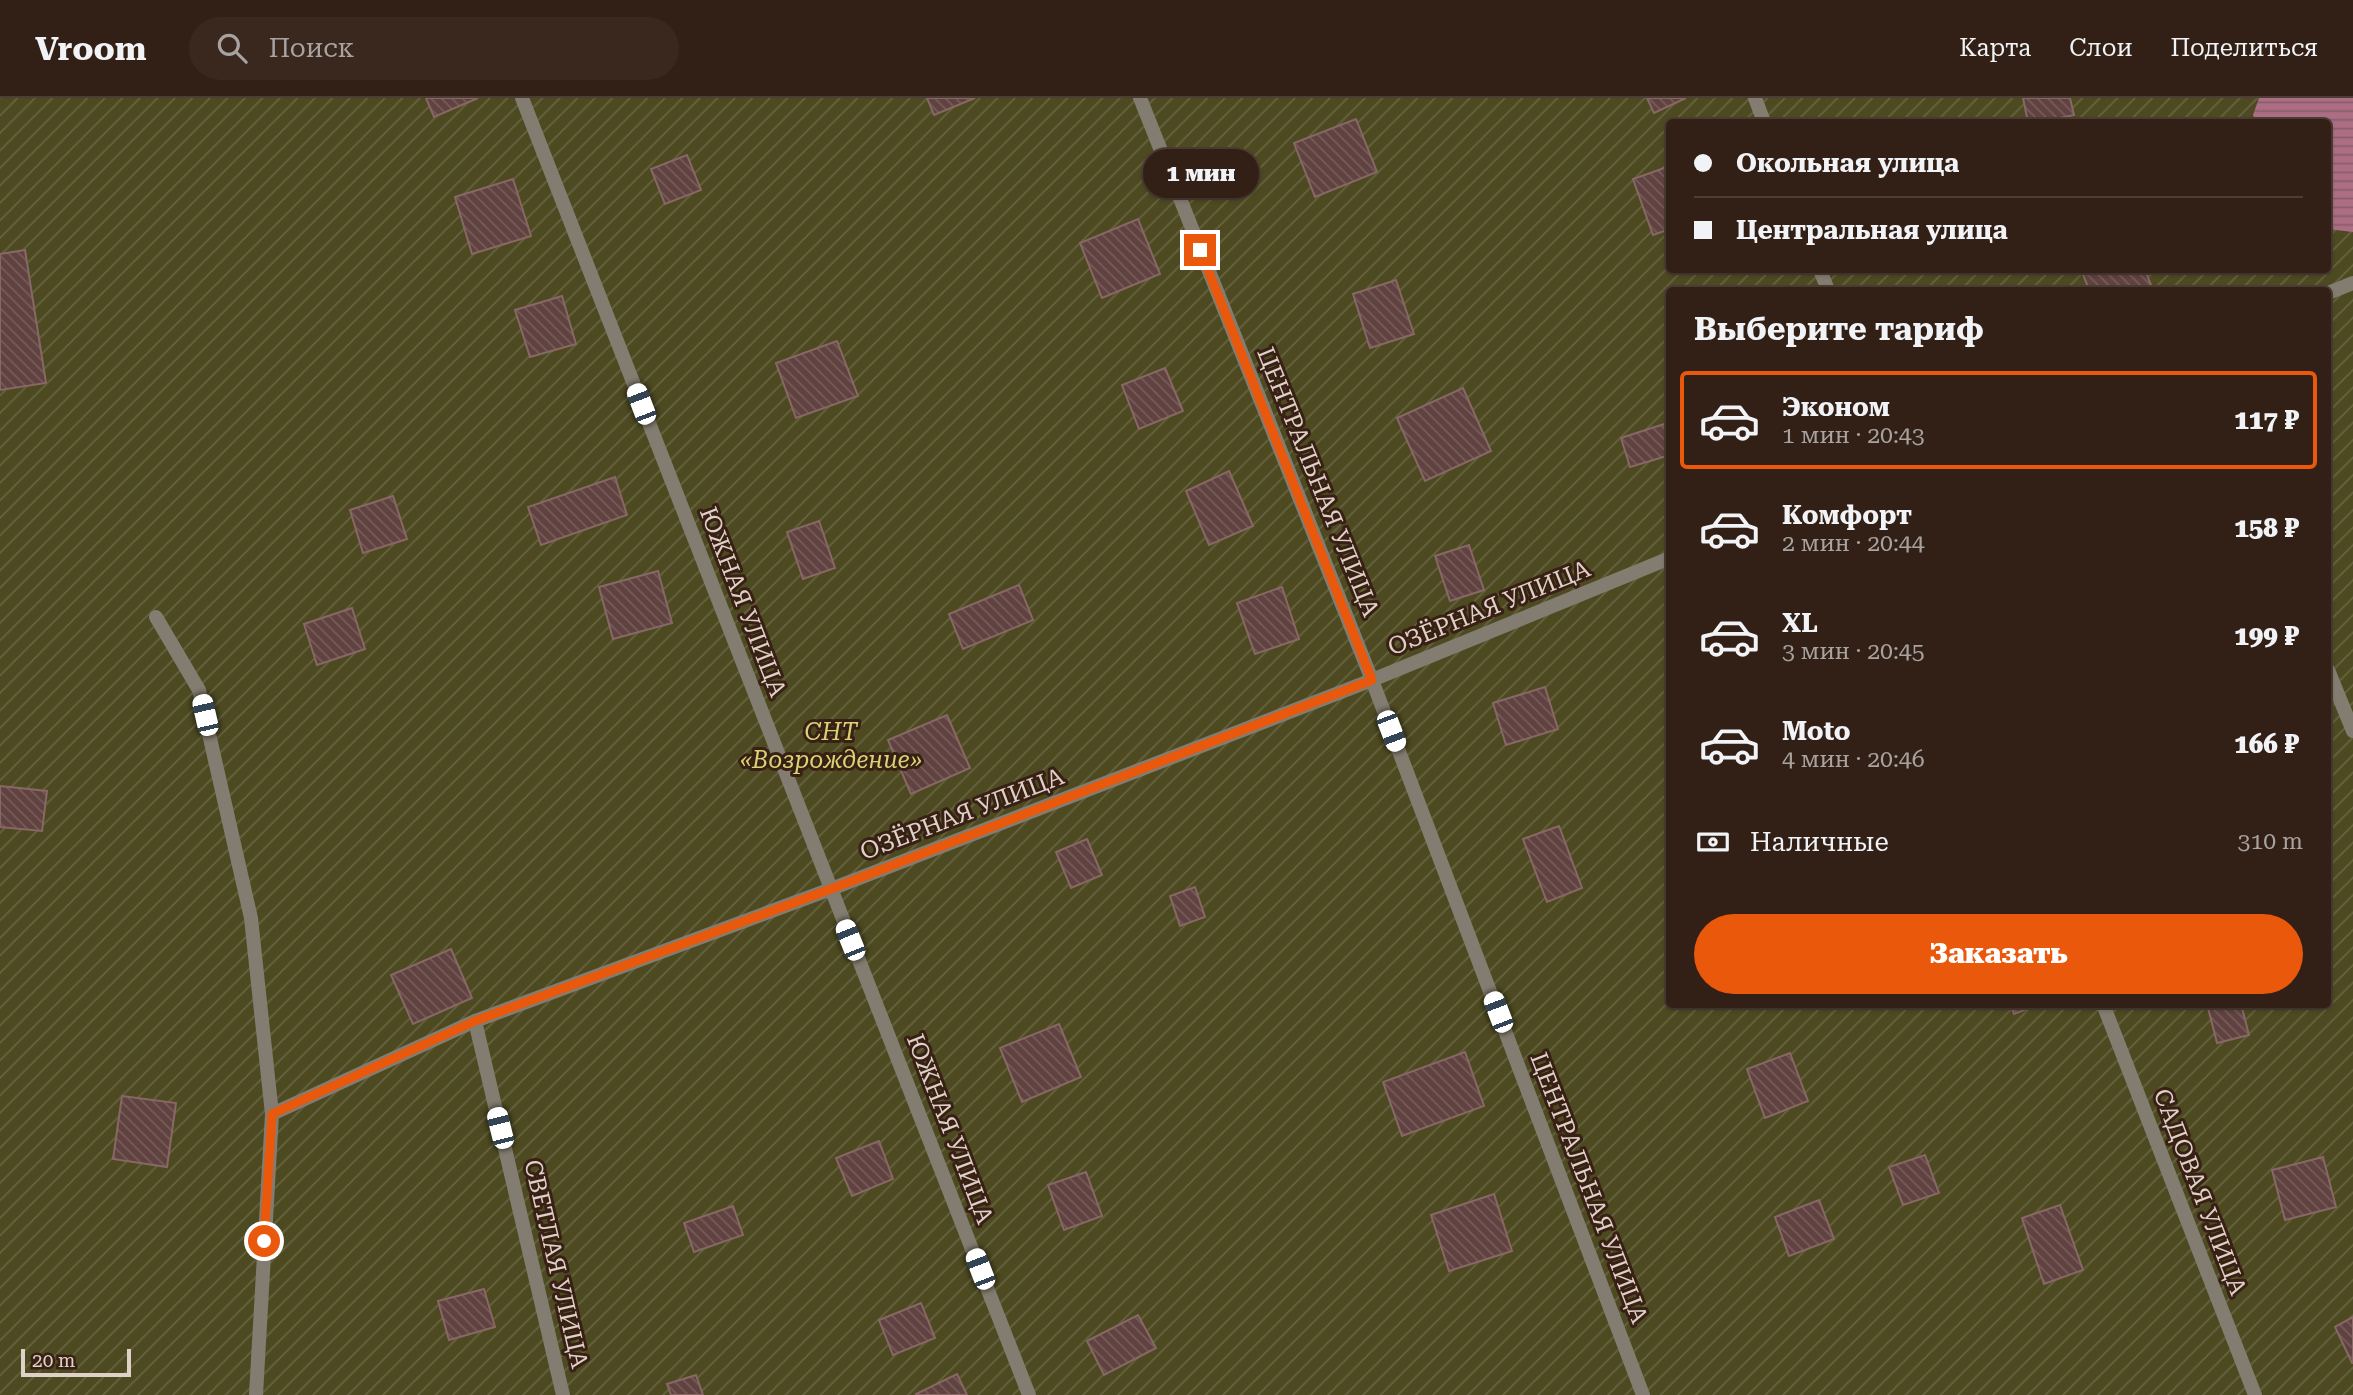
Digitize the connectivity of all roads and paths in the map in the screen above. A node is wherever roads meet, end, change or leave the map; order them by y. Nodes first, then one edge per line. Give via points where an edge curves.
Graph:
1 (522, 98) edge
2 (1140, 98) edge
3 (1755, 98) edge
4 (1763, 119) edge
5 (2353, 283) edge
6 (2331, 292) edge
7 (1666, 560) edge
8 (156, 617) dead end
9 (2331, 677) edge
10 (1372, 680) junction
11 (2353, 731) edge
12 (831, 889) junction
13 (2105, 1008) edge
14 (475, 1021) junction
15 (272, 1114) junction
16 (256, 1395) edge
17 (564, 1395) edge
18 (1030, 1395) edge
19 (1643, 1395) edge
20 (2255, 1395) edge

1 - 12 street, ЮЖНАЯ УЛИЦА
2 - 10 street, ЦЕНТРАЛЬНАЯ УЛИЦА
3 - 4 street
5 - 6 street
7 - 10 street, ОЗЁРНАЯ УЛИЦА
8 - 15 street via 199,690 251,918
9 - 11 street
10 - 12 street, ОЗЁРНАЯ УЛИЦА
10 - 19 street, ЦЕНТРАЛЬНАЯ УЛИЦА
12 - 14 street, ОЗЁРНАЯ УЛИЦА
12 - 18 street, ЮЖНАЯ УЛИЦА
13 - 20 street, САДОВАЯ УЛИЦА
14 - 15 street, ОЗЁРНАЯ УЛИЦА
14 - 17 street, СВЕТЛАЯ УЛИЦА
15 - 16 street

